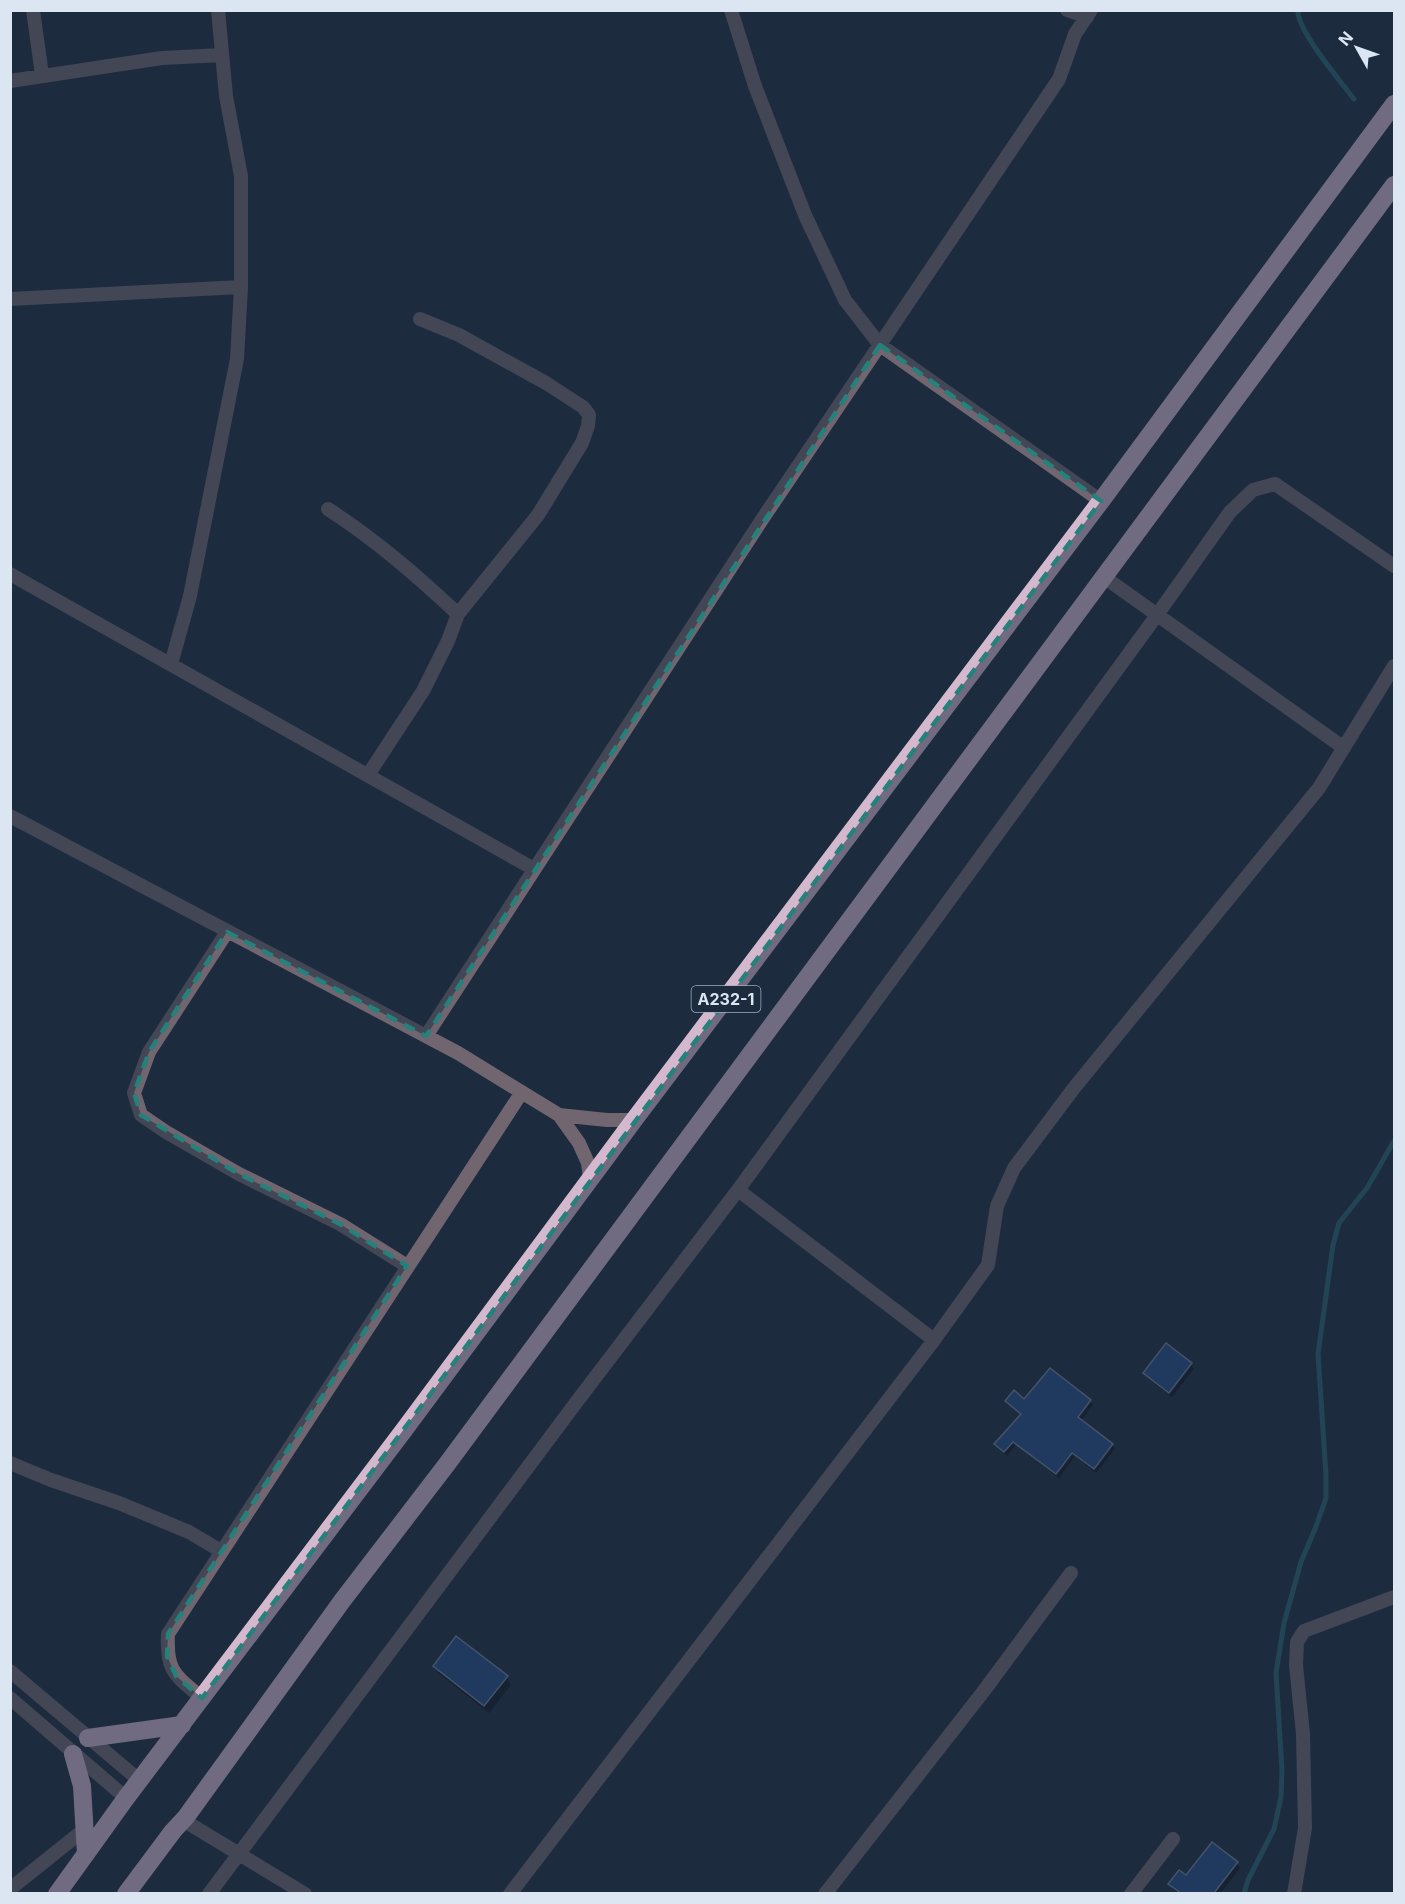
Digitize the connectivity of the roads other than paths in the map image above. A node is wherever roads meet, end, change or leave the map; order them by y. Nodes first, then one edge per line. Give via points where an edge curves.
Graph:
1 (33, 10) edge
2 (218, 10) edge
3 (731, 10) edge
4 (1067, 10) edge
5 (1089, 14) edge
6 (222, 55) junction
7 (42, 75) junction
8 (10, 81) edge
9 (1395, 104) edge
10 (1395, 184) edge
11 (241, 287) junction
12 (10, 299) edge
13 (420, 319) dead end
14 (880, 345) junction
15 (1101, 501) junction
16 (328, 509) dead end
17 (1395, 566) edge
18 (10, 574) edge
19 (1104, 577) junction
20 (458, 614) junction
21 (1157, 615) junction
22 (171, 664) junction
23 (1395, 666) edge
24 (1344, 748) junction
25 (368, 775) junction
26 (10, 816) edge
27 (534, 869) junction
28 (227, 932) junction
29 (426, 1036) junction
30 (522, 1092) junction
31 (559, 1115) junction
32 (634, 1120) junction
33 (590, 1179) junction
34 (738, 1190) junction
35 (407, 1266) junction
36 (934, 1340) junction
37 (10, 1463) edge
38 (220, 1551) junction
39 (1071, 1573) dead end
40 (1395, 1598) edge
41 (10, 1671) edge
42 (10, 1698) edge
43 (202, 1698) junction
44 (182, 1725) junction
45 (88, 1738) junction
46 (74, 1754) junction
47 (139, 1780) junction
48 (126, 1798) junction
49 (183, 1820) junction
50 (85, 1829) junction
51 (1173, 1839) dead end
52 (86, 1854) junction
53 (239, 1854) junction
54 (10, 1889) edge
55 (57, 1893) edge
56 (126, 1893) edge
57 (209, 1893) edge
58 (305, 1893) edge
59 (510, 1893) edge
60 (825, 1893) edge
61 (1131, 1893) edge
62 (1294, 1893) edge

1 - 7 street
2 - 6 street
3 - 14 street via 754,86 805,215 845,300
4 - 5 street
5 - 14 street via 1076,34 1059,79
6 - 7 street via 162,58
6 - 11 street via 241,177
7 - 8 street
9 - 15 highway, A232-1
10 - 19 highway, A232-1
11 - 12 street
11 - 22 street via 237,359 190,596
13 - 20 street via 459,335 546,383 583,407 588,415 582,443 538,515
14 - 15 street
14 - 27 street
15 - 32 highway, A232-1
16 - 20 street via 363,531
17 - 21 street via 1275,484 1253,490 1230,512
18 - 22 street
19 - 21 street
19 - 49 highway, A232-1
20 - 25 street via 423,691
21 - 24 street
21 - 34 street
22 - 25 street
23 - 24 street
24 - 36 street via 1319,788 1074,1088 1014,1168 997,1206 988,1265
25 - 27 street
26 - 28 street
27 - 29 street
28 - 29 street
28 - 35 street via 149,1052 134,1093 141,1115 240,1174 340,1224
29 - 30 street
30 - 31 street
30 - 35 street
31 - 32 street
31 - 33 street via 579,1143
32 - 33 highway, A232-1
33 - 43 highway, A232-1
34 - 36 street
34 - 53 street
35 - 38 street
36 - 59 street
37 - 38 street via 189,1532
38 - 43 street via 168,1634 167,1656 176,1676
39 - 60 street
40 - 62 street via 1304,1631 1297,1642 1305,1828
41 - 45 street
42 - 46 street
43 - 44 highway, A232-1
44 - 45 highway
44 - 47 highway, A232-1
45 - 47 street
46 - 48 street
46 - 50 highway via 82,1785
47 - 48 highway, A232-1
48 - 52 highway, A232-1
49 - 53 street
49 - 56 highway, A232-1
50 - 52 highway
50 - 54 street
51 - 61 street
52 - 55 highway, A232-1
53 - 57 street
53 - 58 street

